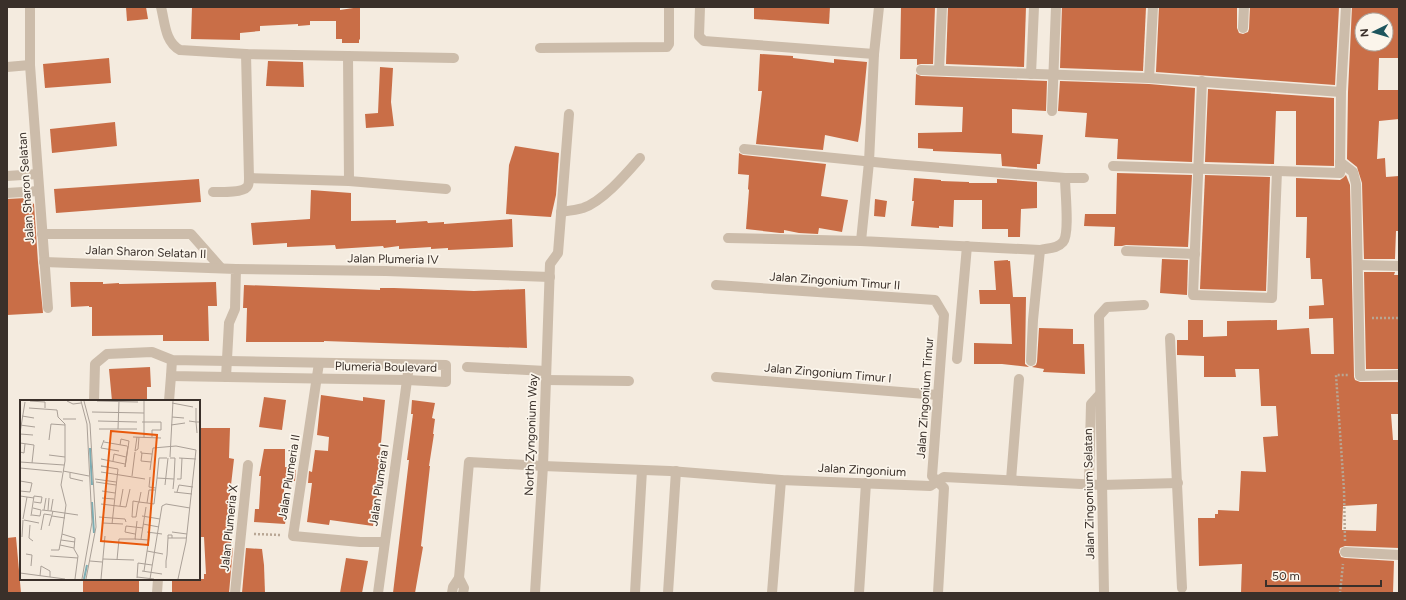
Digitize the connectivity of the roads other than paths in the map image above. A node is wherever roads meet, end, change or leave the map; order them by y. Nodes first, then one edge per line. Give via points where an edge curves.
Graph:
1 (30, 7) edge
2 (161, 7) edge
3 (669, 7) edge
4 (700, 7) edge
5 (879, 7) edge
6 (942, 7) edge
7 (1034, 7) edge
8 (1056, 7) edge
9 (1153, 7) edge
10 (1244, 7) edge
11 (1346, 7) edge
12 (1243, 28) dead end
13 (540, 48) dead end
14 (246, 54) junction
15 (874, 54) junction
16 (348, 56) junction
17 (454, 58) dead end
18 (30, 65) junction
19 (7, 67) edge
20 (921, 70) dead end
21 (939, 70) junction
22 (1031, 74) junction
23 (1053, 75) junction
24 (1149, 78) junction
25 (1202, 81) junction
26 (1341, 92) junction
27 (1052, 111) dead end
28 (569, 114) dead end
29 (744, 149) dead end
30 (640, 158) dead end
31 (869, 162) junction
32 (1340, 162) junction
33 (1113, 166) dead end
34 (1198, 169) junction
35 (1277, 171) junction
36 (38, 174) junction
37 (7, 176) edge
38 (249, 178) junction
39 (1065, 178) junction
40 (1084, 178) dead end
41 (349, 181) junction
42 (446, 189) dead end
43 (39, 191) junction
44 (213, 192) dead end
45 (7, 193) edge
46 (561, 212) junction
47 (42, 234) junction
48 (728, 238) dead end
49 (861, 241) junction
50 (967, 246) junction
51 (1040, 250) junction
52 (1126, 251) dead end
53 (1195, 254) junction
54 (44, 262) junction
55 (1358, 265) junction
56 (1399, 266) edge
57 (221, 268) junction
58 (236, 269) junction
59 (550, 277) junction
60 (716, 285) dead end
61 (1144, 305) dead end
62 (48, 308) dead end
63 (944, 315) joint
64 (1170, 338) dead end
65 (957, 359) dead end
66 (172, 360) junction
67 (227, 361) junction
68 (1031, 361) dead end
69 (319, 363) junction
70 (409, 365) junction
71 (467, 367) dead end
72 (546, 375) junction
73 (171, 376) junction
74 (1399, 376) edge
75 (226, 377) junction
76 (716, 377) dead end
77 (317, 379) junction
78 (1019, 379) dead end
79 (407, 380) junction
80 (629, 381) dead end
81 (1100, 394) junction
82 (938, 395) junction
83 (94, 400) edge
84 (169, 400) edge
85 (248, 465) dead end
86 (543, 466) junction
87 (642, 470) junction
88 (673, 471) junction
89 (781, 480) junction
90 (1011, 480) junction
91 (937, 482) junction
92 (866, 483) junction
93 (1178, 483) junction
94 (1089, 484) junction
95 (1101, 485) junction
96 (384, 542) junction
97 (1345, 552) road end
98 (1399, 555) edge
99 (459, 578) junction
100 (158, 580) edge
101 (1182, 588) dead end
102 (157, 593) edge
103 (235, 593) edge
104 (378, 593) edge
105 (452, 593) edge
106 (464, 593) edge
107 (535, 593) edge
108 (635, 593) edge
109 (668, 593) edge
110 (772, 593) edge
111 (859, 593) edge
112 (938, 593) edge
113 (1104, 593) edge

1 - 18 street
2 - 14 street via 169,40 174,47 180,50
3 - 13 street via 667,47
4 - 15 street via 699,36 704,41
5 - 15 street
6 - 21 street
7 - 22 street
8 - 23 street
9 - 24 street
10 - 12 street
11 - 26 street
14 - 16 street
14 - 38 street
15 - 31 street
16 - 17 street
16 - 41 street
18 - 19 street
18 - 36 street, Jalan Sharon Selatan
20 - 21 street
21 - 22 street
22 - 23 street
23 - 24 street
23 - 27 street
24 - 25 street
25 - 26 street
25 - 34 street
26 - 32 street
28 - 46 street, North Zyngonium Way
29 - 31 street
30 - 46 street via 617,185 593,202 583,208
31 - 39 street
31 - 49 street
32 - 35 street via 1340,173
32 - 55 street via 1353,172 1356,184
33 - 34 street
34 - 35 street
34 - 53 street
35 - 53 street via 1272,298 1193,295
36 - 37 street
36 - 43 street, Jalan Sharon Selatan
38 - 41 street
38 - 44 street via 248,186 244,190
39 - 40 street
39 - 51 street via 1068,228 1066,237 1057,247
41 - 42 street
43 - 45 street
43 - 47 street, Jalan Sharon Selatan
46 - 59 street, North Zyngonium Way via 558,253 550,264
47 - 54 street, Jalan Sharon Selatan
47 - 57 street, Jalan Sharon Selatan II via 191,234
48 - 49 street
49 - 50 street
50 - 51 street
50 - 65 street
51 - 68 street
52 - 53 street
54 - 57 street, Jalan Sharon Selatan II
54 - 62 street, Jalan Sharon Selatan
55 - 56 street
55 - 74 street via 1360,376
57 - 58 street, Jalan Plumeria IV
58 - 59 street, Jalan Plumeria IV
58 - 67 street via 235,309 229,323
59 - 72 street, North Zyngonium Way
60 - 63 street, Jalan Zingonium Timur II via 935,300
61 - 81 street, Jalan Zingonium Selatan via 1107,307 1099,316
63 - 82 street, Jalan Zingonium Timur
64 - 93 street
66 - 67 street, Plumeria Boulevard
66 - 73 street
66 - 83 street via 152,352 107,354 95,364
67 - 69 street, Plumeria Boulevard
67 - 75 street
69 - 70 street, Plumeria Boulevard
69 - 77 street, Jalan Plumeria II
70 - 79 street, Jalan Plumeria I
70 - 79 street, Plumeria Boulevard via 446,365 446,382
71 - 72 street
72 - 80 street
72 - 86 street, North Zyngonium Way
73 - 75 street, Plumeria Boulevard
73 - 84 street
75 - 77 street, Plumeria Boulevard
76 - 82 street, Jalan Zingonium Timur I
77 - 79 street, Plumeria Boulevard
77 - 96 street, Jalan Plumeria II via 293,536
78 - 90 street
79 - 96 street, Jalan Plumeria I
81 - 94 street, Jalan Zingonium Selatan via 1091,404
81 - 95 street, Jalan Zingonium Selatan
82 - 91 street, Jalan Zingonium Timur via 932,476
85 - 103 street, Jalan Plumeria X
86 - 87 street, Jalan Zingonium
86 - 99 street, Jalan Zingonium via 470,462
86 - 107 street, North Zyngonium Way
87 - 88 street, Jalan Zingonium
87 - 108 street
88 - 89 street, Jalan Zingonium
88 - 109 street
89 - 92 street, Jalan Zingonium
89 - 110 street
90 - 91 street, Jalan Zingonium via 944,477
90 - 94 street, Jalan Zingonium
91 - 92 street, Jalan Zingonium via 930,486
91 - 112 street, Jalan Zingonium Timur via 944,488
92 - 111 street
93 - 95 street, Jalan Zingonium
93 - 101 street
94 - 95 street, Jalan Zingonium
95 - 113 street, Jalan Zingonium Selatan
96 - 104 street, Jalan Plumeria I
97 - 98 street
99 - 105 street via 452,587
99 - 106 street
100 - 102 street

